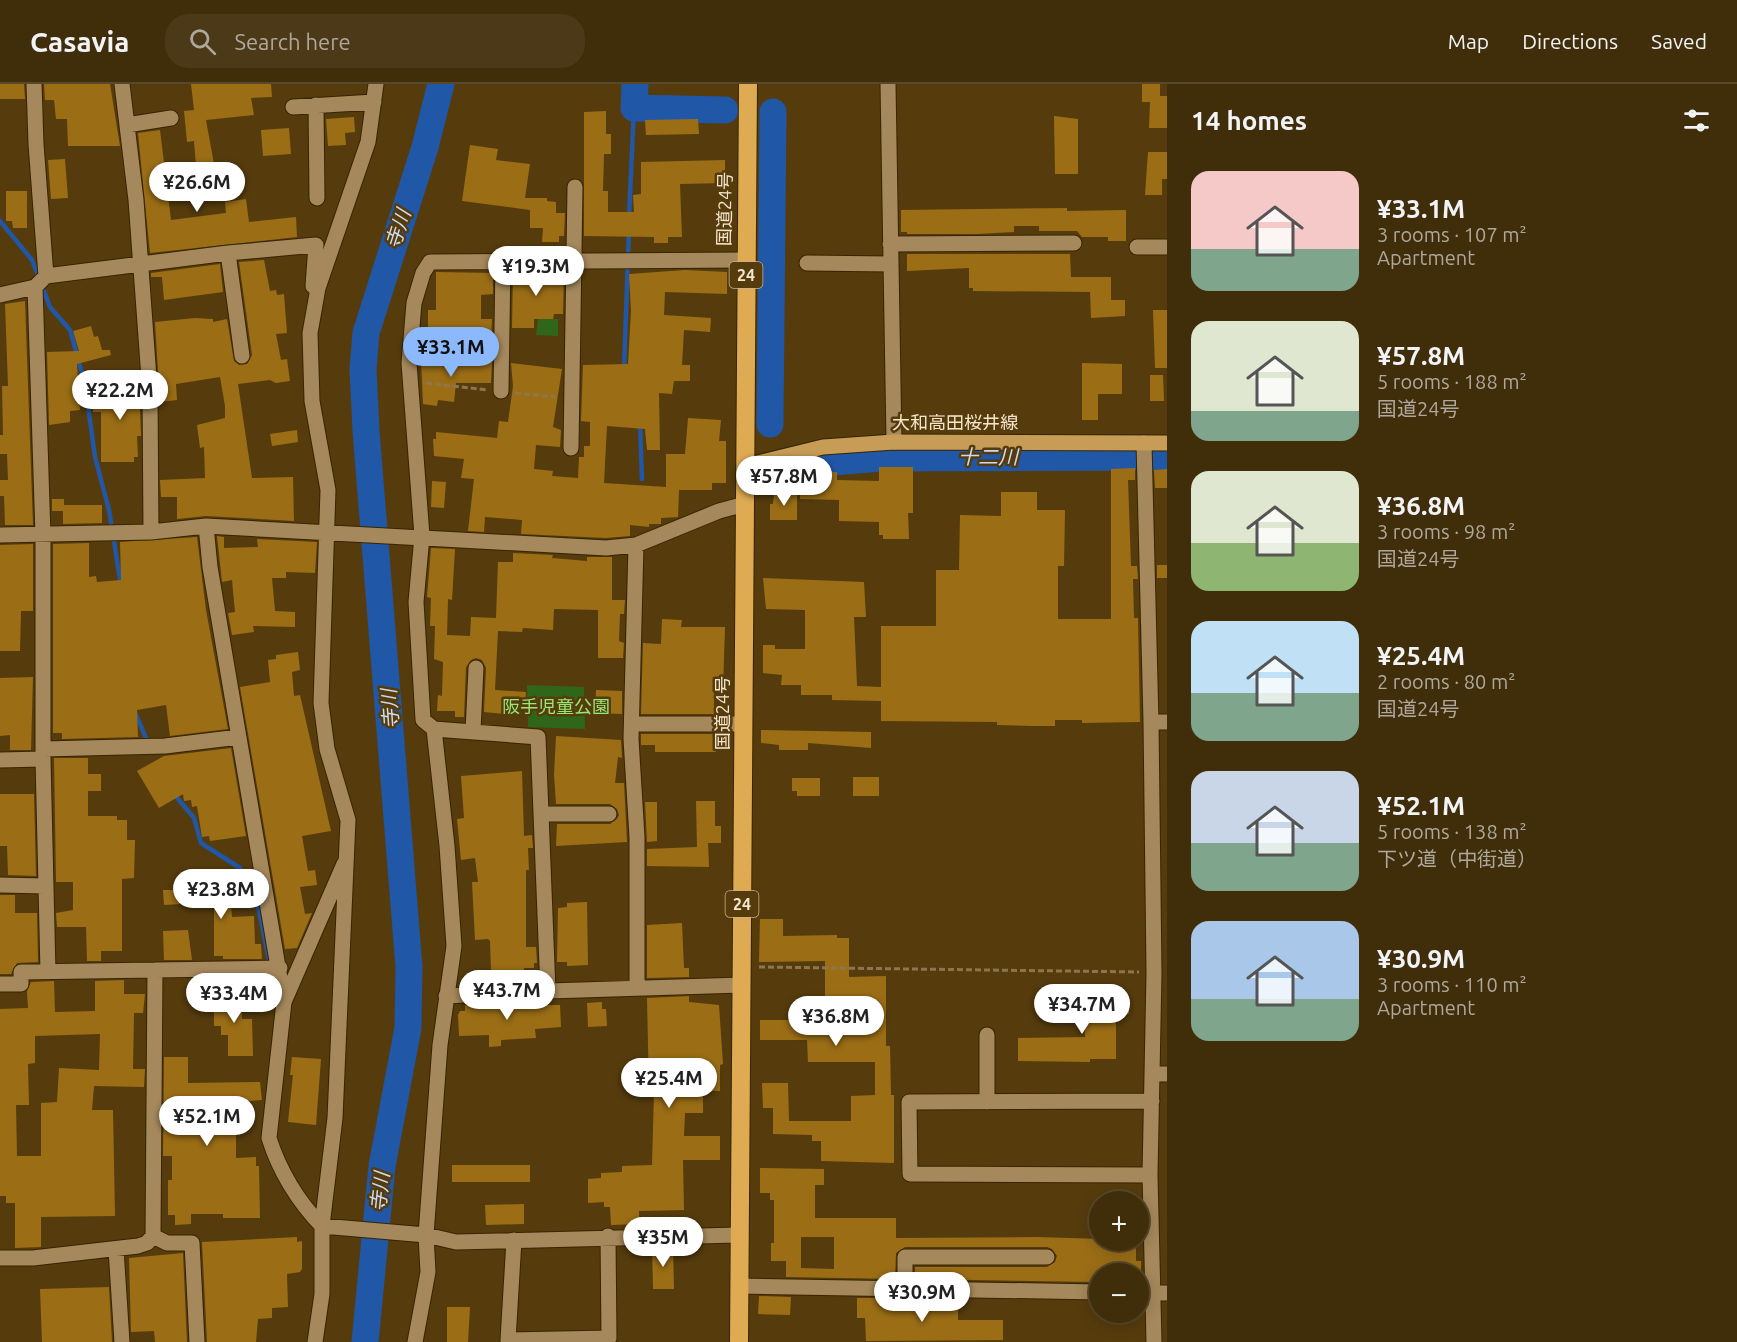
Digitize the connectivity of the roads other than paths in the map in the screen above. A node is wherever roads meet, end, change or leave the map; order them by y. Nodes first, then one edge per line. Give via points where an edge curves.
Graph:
1 (34, 84) edge
2 (122, 84) edge
3 (376, 84) edge
4 (747, 84) edge
5 (888, 84) edge
6 (374, 102) junction
7 (316, 105) junction
8 (293, 107) dead end
9 (171, 118) dead end
10 (127, 125) junction
11 (575, 187) dead end
12 (317, 198) dead end
13 (1074, 243) dead end
14 (890, 244) junction
15 (1137, 247) dead end
16 (1167, 247) edge
17 (228, 253) junction
18 (746, 260) junction
19 (502, 262) junction
20 (572, 262) junction
21 (807, 263) dead end
22 (141, 264) junction
23 (890, 264) junction
24 (40, 281) junction
25 (318, 288) junction
26 (0, 295) edge
27 (410, 349) junction
28 (499, 352) junction
29 (242, 356) dead end
30 (501, 391) dead end
31 (894, 442) junction
32 (1144, 443) junction
33 (1167, 443) edge
34 (571, 448) dead end
35 (745, 466) junction
36 (745, 504) junction
37 (206, 526) junction
38 (151, 532) junction
39 (330, 532) junction
40 (0, 535) edge
41 (44, 535) junction
42 (420, 536) junction
43 (636, 545) junction
44 (476, 668) dead end
45 (1151, 722) junction
46 (1167, 722) edge
47 (632, 724) junction
48 (744, 724) junction
49 (434, 729) junction
50 (473, 731) junction
51 (239, 737) junction
52 (43, 754) junction
53 (0, 760) edge
54 (542, 814) junction
55 (609, 814) dead end
56 (347, 856) junction
57 (0, 885) edge
58 (45, 886) junction
59 (280, 968) junction
60 (155, 970) junction
61 (48, 972) junction
62 (741, 976) junction
63 (0, 984) edge
64 (637, 988) junction
65 (548, 991) junction
66 (446, 996) junction
67 (284, 1002) junction
68 (987, 1035) dead end
69 (1160, 1074) edge
70 (1152, 1101) junction
71 (987, 1102) junction
72 (1150, 1175) junction
73 (324, 1227) junction
74 (154, 1231) junction
75 (422, 1234) junction
76 (739, 1235) junction
77 (608, 1236) junction
78 (514, 1240) junction
79 (116, 1249) junction
80 (1047, 1257) dead end
81 (0, 1258) edge
82 (739, 1286) junction
83 (905, 1290) junction
84 (1089, 1292) edge
85 (1153, 1293) edge
86 (122, 1342) edge
87 (197, 1342) edge
88 (315, 1342) edge
89 (415, 1342) edge
90 (739, 1342) edge
91 (1154, 1342) edge

1 - 24 street
2 - 10 street
3 - 6 street
4 - 18 highway, 国道24号 / 24
5 - 14 street
6 - 7 street
6 - 25 street via 368,142
7 - 8 street
7 - 12 street
9 - 10 street
10 - 22 street
11 - 20 street
13 - 14 street
14 - 23 street
15 - 16 street
17 - 22 street
17 - 25 street via 316,245 312,286
17 - 29 street
18 - 20 street
18 - 35 highway, 国道24号 / 24
19 - 20 street
19 - 27 street via 430,262 414,303
19 - 28 street
20 - 34 street
21 - 23 street
22 - 24 street
22 - 38 street via 150,392
23 - 31 street
24 - 26 street
24 - 41 street
25 - 39 street via 310,333 312,401 328,490
27 - 28 street
27 - 42 street
28 - 30 street
31 - 32 main road, 大和高田桜井線
31 - 35 main road, 大和高田桜井線 via 824,447
32 - 33 main road, 大和高田桜井線
32 - 45 street
35 - 36 highway, 国道24号 / 24
36 - 43 street
36 - 48 highway, 国道24号 / 24
37 - 38 street
37 - 39 street
37 - 51 street
38 - 41 street
39 - 42 street
39 - 56 street via 321,703 327,749 348,820
40 - 41 street
41 - 52 street
42 - 43 street via 606,548
42 - 49 street via 416,602 423,720
43 - 47 street
44 - 50 street
45 - 46 street
45 - 69 street via 1154,973
47 - 48 street
47 - 64 street
48 - 62 highway, 国道24号 / 24
49 - 50 street
49 - 66 street via 454,946
50 - 54 street via 538,737
51 - 52 street
51 - 59 street
52 - 53 street
52 - 58 street
54 - 55 street
54 - 65 street
56 - 67 street
56 - 73 street via 335,1118
57 - 58 street
58 - 61 street
59 - 60 street
59 - 67 street
60 - 61 street
60 - 74 street
61 - 63 street via 21,972 21,984
62 - 64 street
62 - 76 highway, 国道24号 / 24
64 - 65 street
65 - 66 street
66 - 75 street
67 - 73 street via 269,1138 303,1207
68 - 71 street
69 - 70 street
70 - 71 street
70 - 72 street
71 - 72 street via 909,1102 910,1174
72 - 85 street
73 - 75 street
73 - 88 street via 322,1294
74 - 79 street via 143,1245
74 - 87 street via 167,1243 192,1243
75 - 78 street via 456,1242
75 - 89 street via 428,1272
76 - 77 street
76 - 82 highway, 国道24号 / 24
77 - 78 street
77 - 78 street via 609,1338 508,1340
79 - 81 street
79 - 86 street
80 - 83 street via 905,1257
82 - 83 street
82 - 90 highway, 国道24号 / 24
83 - 84 street
85 - 91 street

